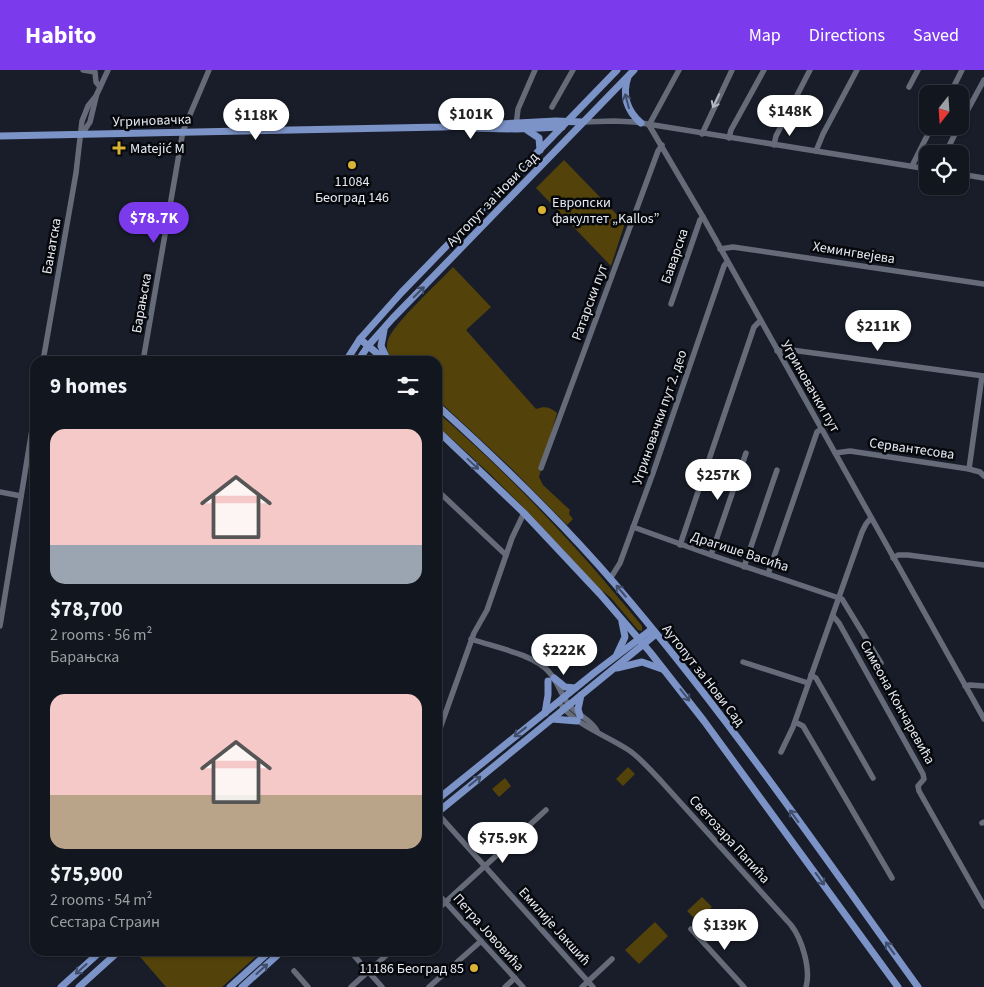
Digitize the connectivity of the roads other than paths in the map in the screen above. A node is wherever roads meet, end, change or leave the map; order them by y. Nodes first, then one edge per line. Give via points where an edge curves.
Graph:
1 (83, 70) edge
2 (108, 70) edge
3 (209, 70) edge
4 (535, 70) edge
5 (572, 70) edge
6 (617, 70) edge
7 (679, 70) edge
8 (732, 70) edge
9 (764, 70) edge
10 (810, 70) edge
11 (857, 70) edge
12 (918, 70) edge
13 (962, 70) edge
14 (631, 73) edge
15 (984, 80) edge
16 (954, 85) edge
17 (100, 87) junction
18 (909, 87) dead end
19 (552, 107) dead end
20 (969, 107) edge
21 (582, 122) junction
22 (641, 123) junction
23 (565, 124) junction
24 (649, 125) junction
25 (516, 126) junction
26 (525, 129) junction
27 (183, 131) junction
28 (82, 134) junction
29 (702, 134) junction
30 (928, 135) edge
31 (0, 136) edge
32 (729, 138) junction
33 (774, 145) junction
34 (662, 146) junction
35 (540, 150) junction
36 (816, 151) junction
37 (912, 166) junction
38 (919, 167) edge
39 (969, 176) edge
40 (984, 178) edge
41 (703, 217) junction
42 (720, 249) junction
43 (727, 262) junction
44 (984, 284) edge
45 (671, 304) dead end
46 (760, 321) junction
47 (385, 327) junction
48 (360, 339) junction
49 (368, 346) junction
50 (777, 351) junction
51 (46, 356) edge
52 (145, 356) edge
53 (349, 356) edge
54 (361, 356) edge
55 (381, 356) edge
56 (385, 356) edge
57 (983, 376) edge
58 (442, 410) edge
59 (821, 429) junction
60 (442, 435) edge
61 (30, 441) edge
62 (746, 453) dead end
63 (835, 453) junction
64 (541, 468) dead end
65 (968, 469) junction
66 (777, 470) dead end
67 (984, 476) edge
68 (0, 492) edge
69 (442, 495) edge
70 (21, 496) junction
71 (524, 513) junction
72 (871, 518) junction
73 (633, 527) junction
74 (680, 545) junction
75 (506, 555) junction
76 (710, 555) junction
77 (893, 558) junction
78 (984, 565) edge
79 (744, 567) junction
80 (768, 574) junction
81 (610, 579) junction
82 (840, 597) junction
83 (615, 611) junction
84 (833, 616) junction
85 (0, 623) edge
86 (654, 632) junction
87 (471, 639) junction
88 (642, 642) junction
89 (614, 658) junction
90 (743, 662) dead end
91 (881, 663) dead end
92 (612, 669) junction
93 (665, 670) junction
94 (811, 675) junction
95 (551, 679) junction
96 (808, 683) junction
97 (965, 686) junction
98 (984, 686) edge
99 (576, 688) junction
100 (581, 695) junction
101 (561, 700) junction
102 (566, 707) junction
103 (545, 713) junction
104 (579, 718) junction
105 (984, 718) edge
106 (552, 719) junction
107 (442, 722) edge
108 (795, 722) junction
109 (781, 752) dead end
110 (873, 778) dead end
111 (442, 796) edge
112 (442, 810) edge
113 (546, 810) dead end
114 (442, 818) edge
115 (484, 866) junction
116 (892, 878) dead end
117 (442, 899) edge
118 (445, 902) junction
119 (442, 905) edge
120 (984, 906) edge
121 (691, 928) dead end
122 (481, 941) junction
123 (95, 956) edge
124 (113, 956) edge
125 (265, 956) edge
126 (276, 956) edge
127 (354, 956) edge
128 (386, 956) edge
129 (612, 959) dead end
130 (294, 971) dead end
131 (368, 972) junction
132 (515, 978) junction
133 (588, 981) junction
134 (234, 986) edge
135 (61, 987) edge
136 (79, 987) edge
137 (242, 987) edge
138 (308, 987) edge
139 (351, 987) edge
140 (382, 987) edge
141 (429, 987) edge
142 (505, 987) edge
143 (523, 987) edge
144 (582, 987) edge
145 (593, 987) edge
146 (744, 987) edge
147 (806, 987) edge
148 (898, 987) edge
149 (918, 987) edge

1 - 17 street via 94,72
2 - 17 street, Банатска
3 - 27 street, Барањска
4 - 25 street via 518,108
5 - 19 street
6 - 23 main road, Аутопут за Нови Сад
7 - 24 street
8 -> 29 street
9 - 32 street
10 - 33 street
11 - 36 street
12 - 18 street
13 - 16 street
14 - 21 main road, Аутопут за Нови Сад
22 -> 14 main road via 626,103 625,90
15 - 20 street
17 - 28 street, Банатска via 90,122
21 - 22 street
21 - 23 main road, Угриновачка
47 -> 21 main road, Аутопут за Нови Сад
22 - 24 street
23 - 25 main road, Угриновачка
23 - 26 main road, Угриновачка
23 - 35 main road, Аутопут за Нови Сад
24 - 29 street
24 - 34 street, Угриновачки пут
25 - 26 main road, Угриновачка
25 - 27 main road, Угриновачка via 478,130 455,126
26 - 35 main road via 539,138
27 - 28 main road, Угриновачка
27 - 52 street, Барањска
28 - 31 main road, Угриновачка
28 - 51 street, Банатска
29 - 32 street
30 - 37 street
32 - 33 street
33 - 36 street
34 - 41 street, Угриновачки пут
34 - 64 street, Ратарски пут
35 - 48 main road, Аутопут за Нови Сад
36 - 37 street
37 - 38 street
39 - 40 street
41 - 42 street, Угриновачки пут
41 - 45 street, Баварска
42 - 43 street, Угриновачки пут
42 - 44 street, Хемингвејева via 733,247
43 - 46 street, Угриновачки пут
43 - 73 street, Угриновачки пут 2. део
46 - 50 street, Угриновачки пут
46 - 74 street via 754,327
47 - 49 main road, Аутопут за Нови Сад
47 - 56 main road via 381,346
48 - 49 main road
48 - 53 main road, Аутопут за Нови Сад
49 - 54 main road, Аутопут за Нови Сад
49 - 55 main road
50 - 57 street via 784,349
50 - 59 street, Угриновачки пут
57 - 65 street
58 - 81 main road, Аутопут за Нови Сад via 522,485
59 - 63 street, Угриновачки пут
59 - 80 street via 817,432
60 -> 71 main road, Аутопут за Нови Сад
61 - 70 street
62 - 76 street
63 - 65 street, Сервантесова via 850,451
63 - 72 street, Угриновачки пут
65 - 67 street, Сервантесова
66 - 79 street
68 - 70 street
69 - 75 street
70 - 85 street
71 - 75 street
71 - 83 main road, Аутопут за Нови Сад
72 - 77 street, Угриновачки пут
72 - 82 street via 862,532
73 - 74 street, Драгише Васића
73 - 81 street, Угриновачки пут 2. део via 620,563
74 - 76 street, Драгише Васића
75 - 87 street via 489,605
76 - 79 street, Драгише Васића
77 - 78 street via 908,555
77 - 97 street, Угриновачки пут
79 - 80 street, Драгише Васића
80 - 82 street, Драгише Васића
86 -> 81 main road, Аутопут за Нови Сад
82 - 84 street
82 - 91 street
83 - 88 main road, Аутопут за Нови Сад
83 - 89 main road via 625,637
84 - 94 street
84 - 120 street, Симеона Кончаревића via 923,774 919,791
86 - 88 main road
149 -> 86 main road, Аутопут за Нови Сад via 755,762
87 - 95 street via 530,659 546,669
87 - 107 street
88 - 89 main road
88 - 92 main road
88 - 93 main road, Аутопут за Нови Сад
89 - 99 main road
90 - 96 street
92 - 93 main road via 642,662
92 - 100 main road
93 -> 148 main road, Аутопут за Нови Сад
94 - 96 street
94 - 110 street via 816,678
95 - 99 main road via 564,687
95 - 101 street
95 - 103 main road
96 - 108 street
97 - 98 street
97 - 105 street, Угриновачки пут
99 - 101 main road
100 - 102 main road
100 - 104 main road
101 - 102 street, Светозара Папића
101 - 103 main road
102 - 104 street, Светозара Папића
102 - 106 main road
103 -> 111 main road
104 - 106 main road
104 - 147 street, Светозара Папића via 595,726 597,731 630,751 644,764 791,925 806,961
112 -> 106 main road
108 - 109 street
108 - 116 street via 803,726
113 - 115 street
114 - 115 street, Емилије Јакшић
115 - 118 street
115 - 133 street, Емилије Јакшић
117 - 118 street, Петра Јововића
118 - 119 street
118 - 122 street, Петра Јововића
121 - 146 street
122 - 132 street, Петра Јововића
122 - 141 street
123 -> 135 main road
124 - 136 main road
125 - 134 main road
137 -> 126 main road
127 - 131 street
128 - 131 street
129 - 133 street
130 - 138 street
131 - 139 street
131 - 140 street
132 - 142 street
132 - 143 street, Петра Јововића
133 - 144 street
133 - 145 street, Емилије Јакшић

